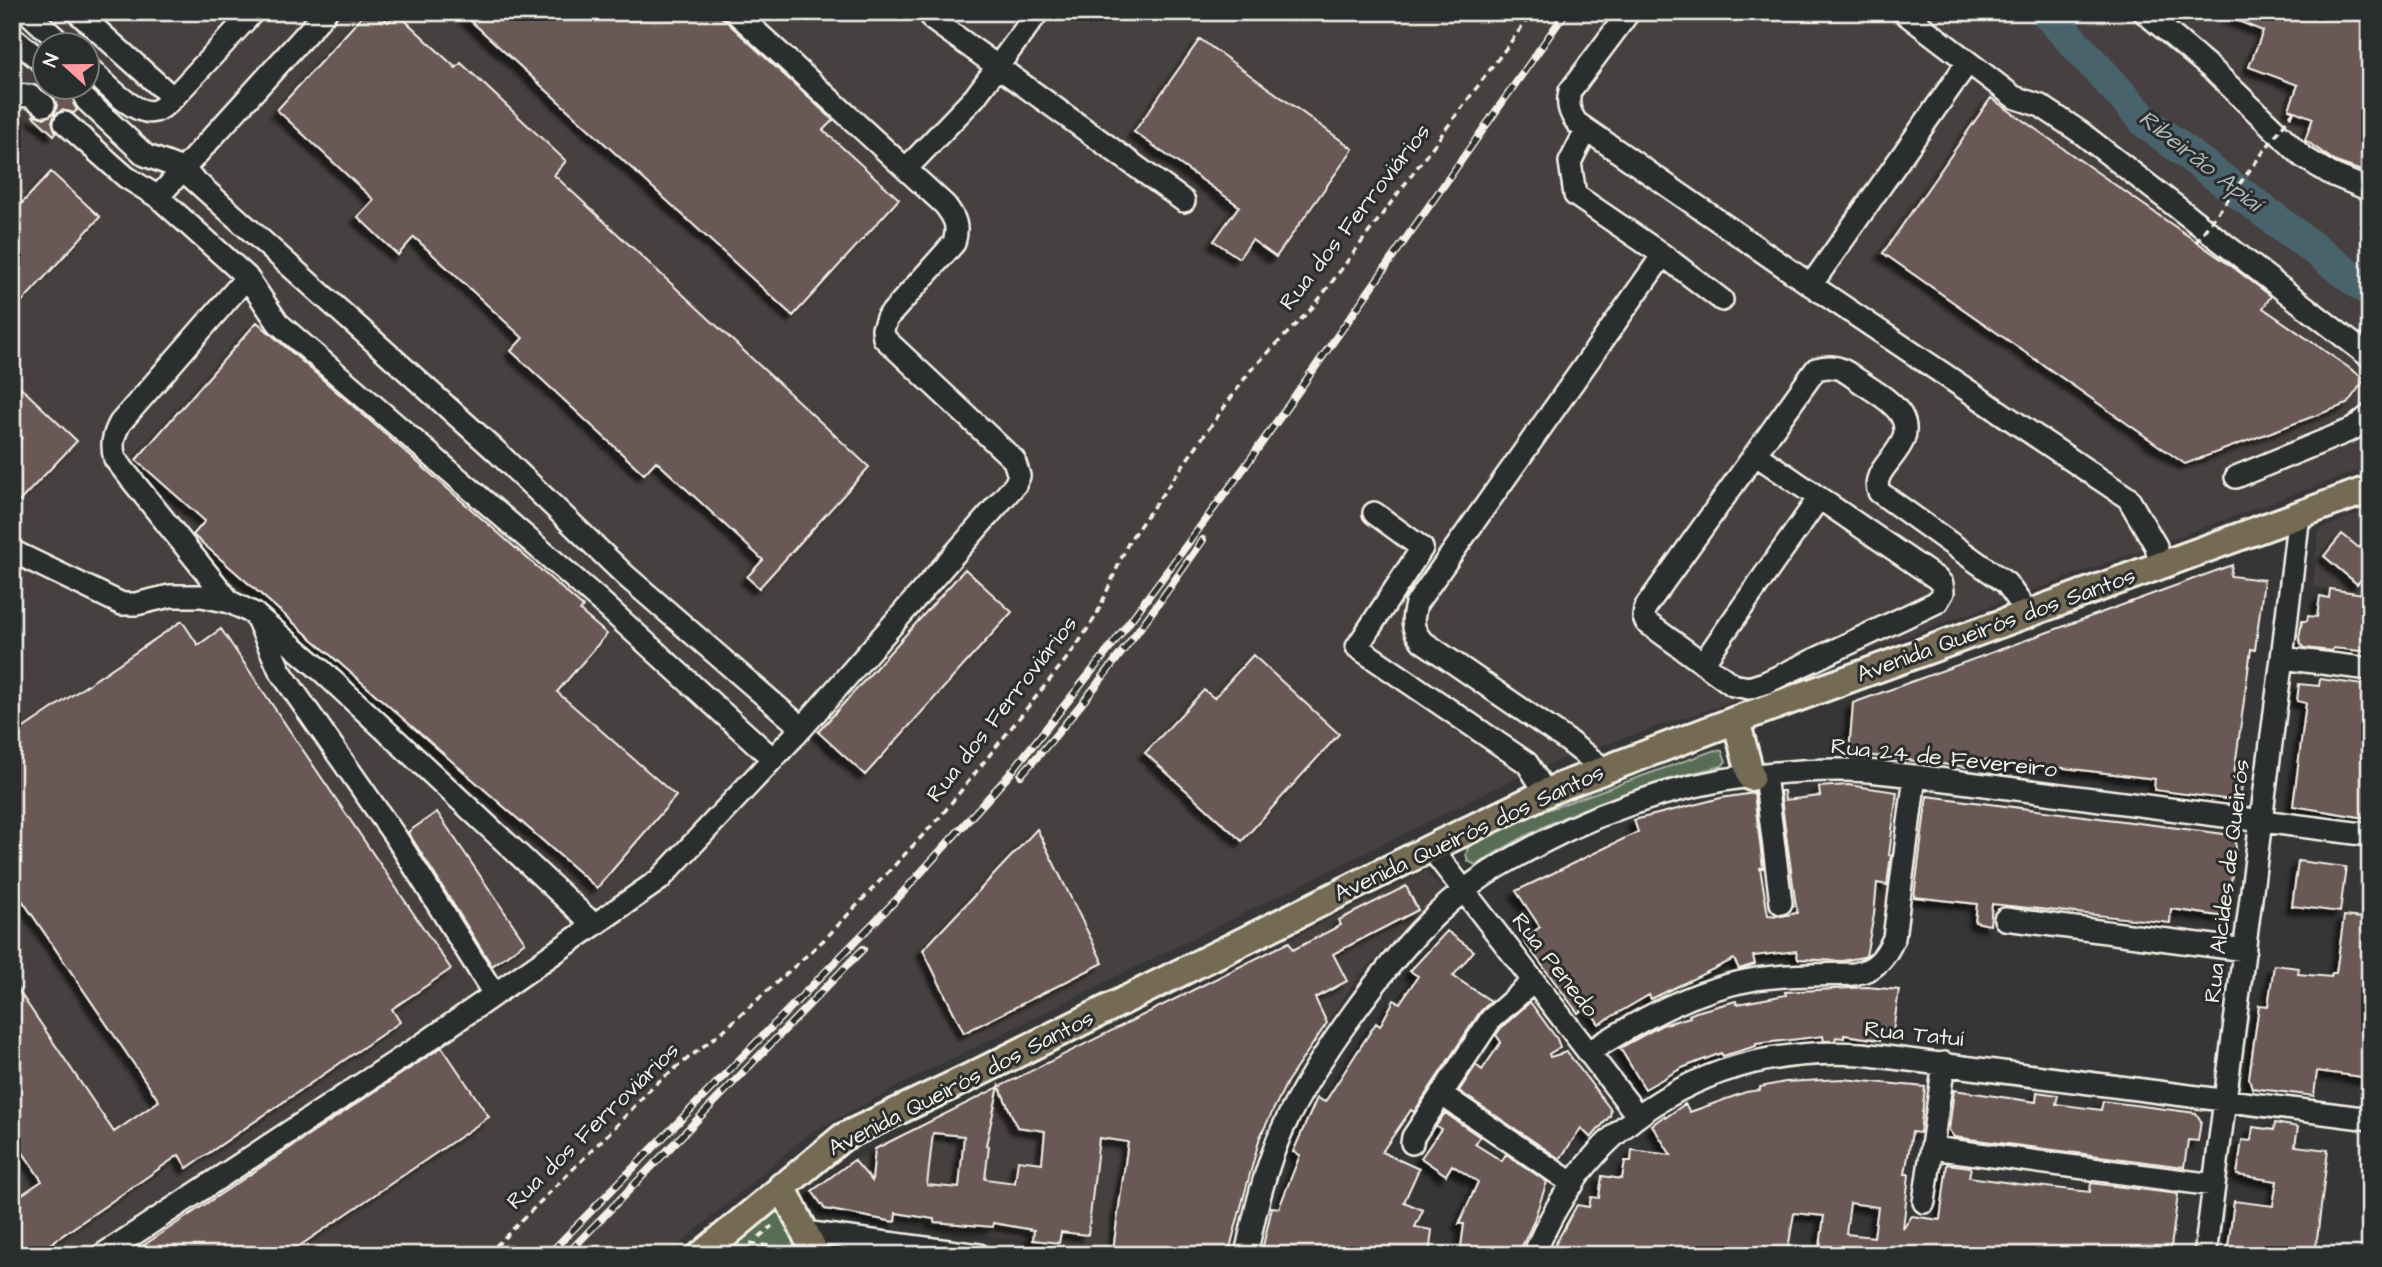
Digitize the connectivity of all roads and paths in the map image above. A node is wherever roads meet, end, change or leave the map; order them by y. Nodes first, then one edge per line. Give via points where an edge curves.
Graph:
1 (27, 12) edge
2 (77, 12) edge
3 (253, 12) edge
4 (326, 12) edge
5 (735, 12) edge
6 (1038, 12) edge
7 (1533, 12) edge
8 (1629, 12) edge
9 (1903, 12) edge
10 (2144, 12) edge
11 (933, 20) dead end
12 (49, 32) edge
13 (12, 37) edge
14 (32, 53) edge
15 (1968, 62) junction
16 (999, 67) junction
17 (102, 79) edge
18 (173, 98) junction
19 (88, 102) tunnel mouth
20 (2294, 111) dead end
21 (65, 123) dead end
22 (1586, 131) junction
23 (182, 169) junction
24 (906, 169) junction
25 (2370, 190) edge
26 (158, 197) junction
27 (1184, 201) dead end
28 (2196, 242) dead end
29 (1663, 255) junction
30 (247, 277) junction
31 (1811, 285) junction
32 (1722, 300) dead end
33 (2370, 358) edge
34 (2370, 415) edge
35 (1755, 454) junction
36 (2235, 477) dead end
37 (2370, 489) edge
38 (1819, 498) junction
39 (1374, 513) dead end
40 (2299, 514) junction
41 (13, 552) edge
42 (2160, 564) junction
43 (230, 602) junction
44 (2028, 613) junction
45 (255, 614) junction
46 (2283, 658) junction
47 (1703, 663) junction
48 (2370, 669) edge
49 (1736, 720) junction
50 (802, 728) junction
51 (773, 759) junction
52 (1605, 770) junction
53 (1758, 776) junction
54 (1915, 776) junction
55 (1546, 793) junction
56 (2261, 822) junction
57 (2370, 835) edge
58 (1431, 848) junction
59 (1464, 890) junction
60 (1781, 903) dead end
61 (2005, 919) dead end
62 (594, 925) junction
63 (2245, 950) junction
64 (1534, 981) junction
65 (494, 995) junction
66 (1589, 1052) junction
67 (1944, 1063) junction
68 (1441, 1094) junction
69 (2225, 1100) junction
70 (1637, 1115) junction
71 (2370, 1119) edge
72 (1412, 1143) dead end
73 (1932, 1149) junction
74 (1573, 1184) junction
75 (2214, 1185) junction
76 (782, 1186) junction
77 (1924, 1202) dead end
78 (805, 1246) edge
79 (709, 1248) edge
80 (102, 1255) edge
81 (487, 1255) edge
82 (979, 1255) edge
83 (1246, 1255) edge
84 (1534, 1255) edge
85 (2205, 1255) edge

1 - 12 street
2 - 18 street
3 - 18 street
4 - 23 street
5 - 24 street
6 - 16 street
7 - 81 path, Rua dos Ferroviários via 1314,306 1250,371 1129,541 1101,606 1075,648 940,817 827,937 653,1086
8 - 22 street via 1570,90 1570,113
9 - 15 street
10 - 25 street via 2214,71 2303,157
11 - 16 street
13 - 14 street
15 - 31 street
15 - 33 street via 2014,97 2041,106 2080,132
16 - 24 street
16 - 27 street
17 - 18 street via 143,112 162,108
19 - 23 street via 145,155
20 - 28 path, bridge
21 - 26 street via 126,177
22 - 29 street via 1570,162 1575,195
22 - 31 street
23 - 26 street
23 - 50 street via 485,441 626,576
24 - 50 street via 945,205 958,230 954,243 887,318 884,338 1014,460 1019,476 1016,485
26 - 30 street
29 - 32 street
29 - 52 street via 1416,604 1412,621 1422,641
30 - 43 street via 120,423 112,447 115,459
30 - 51 street via 278,323 599,600
31 - 42 street via 2128,498
34 - 36 street via 2353,429
35 - 38 street
35 - 44 street via 1816,369 1843,369 1894,407 1905,424 1902,444 1878,477 1879,492 2006,583
35 - 47 street via 1645,608 1646,622
37 - 40 main road, Avenida Queirós dos Santos
38 - 47 street
38 - 47 street via 1936,578 1942,584 1942,597 1749,688 1733,685
39 - 55 street via 1423,548 1357,647 1527,763
40 - 42 main road, Avenida Queirós dos Santos
40 - 46 street, Rua Alcides de Queirós
41 - 43 street via 122,604 170,596
42 - 44 main road, Avenida Queirós dos Santos
43 - 45 street
44 - 49 main road, Avenida Queirós dos Santos
45 - 62 street
45 - 65 street via 280,671 397,839
46 - 48 street
46 - 56 street, Rua Alcides de Queirós
49 - 52 main road, Avenida Queirós dos Santos
49 - 53 main road
50 - 51 street
51 - 62 street via 659,880
52 - 55 main road, Avenida Queirós dos Santos
53 - 54 street, Rua 24 de Fevereiro via 1848,770
53 - 59 street, Rua 24 de Fevereiro via 1687,787 1601,813
53 - 60 street
54 - 56 street, Rua 24 de Fevereiro
54 - 66 street via 1894,938 1882,961 1868,971 1757,979 1711,990 1655,1013
55 - 58 main road, Avenida Queirós dos Santos
56 - 57 street, Rua 24 de Fevereiro
56 - 63 street, Rua Alcides de Queirós
58 - 59 street, Rua Penedo
58 - 76 main road, Avenida Queirós dos Santos via 843,1137
59 - 64 street, Rua Penedo
59 - 83 street, Rua 24 de Fevereiro via 1390,966 1323,1055 1282,1130
61 - 63 street
62 - 65 street
63 - 69 street, Rua Alcides de Queirós
64 - 66 street, Rua Penedo
64 - 68 street via 1491,1019
65 - 80 street
66 - 70 street, Rua Penedo
67 - 69 street, Rua Tatuí
67 - 70 street, Rua Tatuí via 1835,1052 1783,1055 1700,1078
67 - 73 street
68 - 72 street
68 - 74 street
69 - 71 street, Rua Tatuí
69 - 75 street, Rua Alcides de Queirós
70 - 74 street, Rua Tatuí
73 - 75 street
73 - 77 street
74 - 84 street, Rua Tatuí
75 - 85 street, Rua Alcides de Queirós
76 - 78 main road
76 - 79 main road, Avenida Queirós dos Santos
78 - 79 path via 744,1242
78 - 82 street

